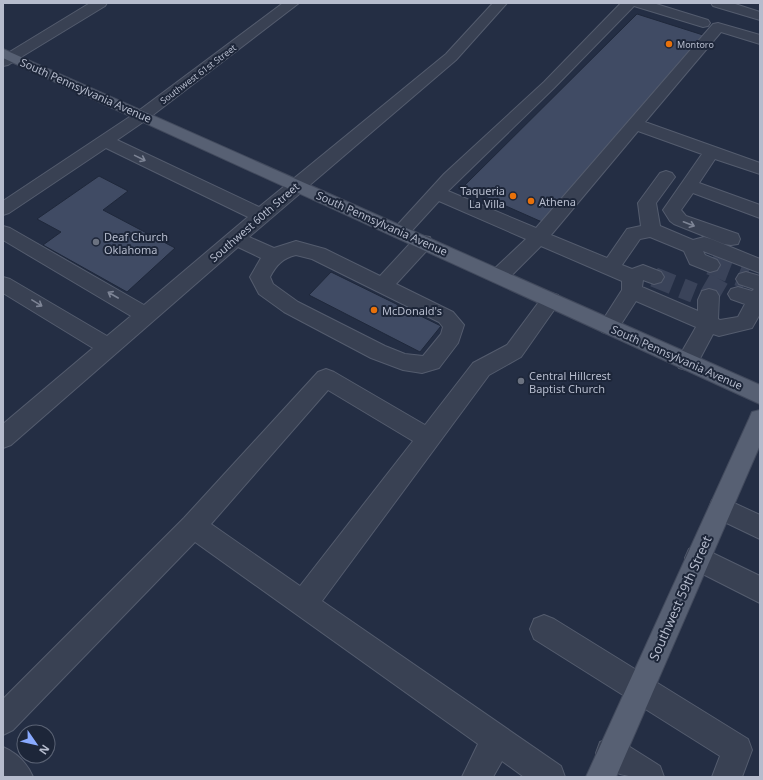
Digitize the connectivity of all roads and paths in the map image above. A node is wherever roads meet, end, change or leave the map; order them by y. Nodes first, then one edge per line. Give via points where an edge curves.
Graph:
1 (100, 3) edge
2 (292, 3) edge
3 (500, 3) edge
4 (630, 3) edge
5 (639, 3) edge
6 (719, 3) edge
7 (760, 16) edge
8 (703, 23) junction
9 (718, 27) junction
10 (760, 40) edge
11 (6, 57) edge
12 (142, 116) junction
13 (635, 124) junction
14 (105, 141) junction
15 (712, 152) junction
16 (760, 169) edge
17 (666, 177) dead end
18 (297, 185) junction
19 (689, 185) junction
20 (436, 193) junction
21 (3, 209) edge
22 (760, 212) edge
23 (262, 216) junction
24 (651, 230) junction
25 (3, 232) edge
26 (400, 232) junction
27 (236, 238) junction
28 (538, 238) junction
29 (423, 242) junction
30 (692, 247) junction
31 (760, 250) edge
32 (273, 256) junction
33 (710, 265) tunnel mouth
34 (760, 266) edge
35 (610, 268) junction
36 (499, 276) junction
37 (654, 277) tunnel mouth
38 (3, 284) edge
39 (632, 284) junction
40 (383, 285) junction
41 (752, 291) edge
42 (704, 296) tunnel mouth
43 (551, 300) junction
44 (146, 315) junction
45 (708, 323) junction
46 (609, 326) junction
47 (753, 327) edge
48 (109, 346) junction
49 (687, 362) junction
50 (760, 395) edge
51 (760, 419) edge
52 (3, 438) edge
53 (428, 438) junction
54 (721, 508) junction
55 (193, 526) junction
56 (760, 528) edge
57 (698, 558) junction
58 (760, 590) edge
59 (304, 603) junction
60 (544, 629) dead end
61 (640, 690) junction
62 (3, 720) edge
63 (497, 739) junction
64 (3, 762) edge
65 (606, 765) edge
66 (18, 777) edge
67 (477, 777) edge
68 (550, 777) edge
69 (650, 777) edge
70 (727, 777) edge

1 - 11 street
2 - 12 street, Southwest 61st Street
3 - 18 street, Southwest 60th Street via 451,57
4 - 20 street
5 - 8 street
6 - 7 street
6 - 8 street
8 - 9 street
9 - 10 street
9 - 13 street
11 - 12 main road, South Pennsylvania Avenue
12 - 14 street, Southwest 61st Street
12 - 18 main road, South Pennsylvania Avenue
13 - 15 street
13 - 28 street
14 - 21 street, Southwest 61st Street
14 -> 23 street
15 - 16 street
15 - 19 street
17 - 24 street via 648,203
18 - 23 street, Southwest 60th Street
18 - 26 main road, South Pennsylvania Avenue
19 - 22 street
19 -> 31 street via 672,210 676,217
20 - 26 street
20 - 28 street
23 - 27 street, Southwest 60th Street
24 - 30 street
24 - 35 street via 634,234
44 -> 25 street
26 - 29 main road, South Pennsylvania Avenue
27 - 32 street
27 - 44 street, Southwest 60th Street
28 - 35 street
28 - 36 street
29 - 36 main road, South Pennsylvania Avenue
29 - 40 street
30 - 33 street via 696,259
30 - 34 street via 704,244
32 - 40 street via 296,248 318,254
32 - 40 street via 265,264 260,276 266,290 291,307 378,352 403,362 422,365 431,362 452,337 454,325 446,317
35 - 39 street
36 - 43 main road, South Pennsylvania Avenue
37 - 39 street via 643,272
38 -> 48 street
39 - 45 street
39 - 46 street
41 - 47 street
42 - 45 street
43 - 46 main road, South Pennsylvania Avenue
43 - 53 street via 514,351 481,369
44 - 48 street, Southwest 60th Street
45 - 47 street via 719,328
45 - 49 street
46 - 49 main road, South Pennsylvania Avenue
48 - 52 street, Southwest 60th Street
49 - 50 main road, South Pennsylvania Avenue
51 - 54 main road, Southwest 59th Street
53 - 55 street via 326,378
53 - 59 street
54 - 56 street
54 - 57 main road, Southwest 59th Street
55 - 59 street
55 - 62 street
57 - 58 street
57 - 61 main road, Southwest 59th Street
59 - 63 street
60 - 61 street
61 - 65 main road, Southwest 59th Street
61 - 70 street via 737,750
63 - 67 street
63 - 68 street
64 - 66 street
65 - 69 street

